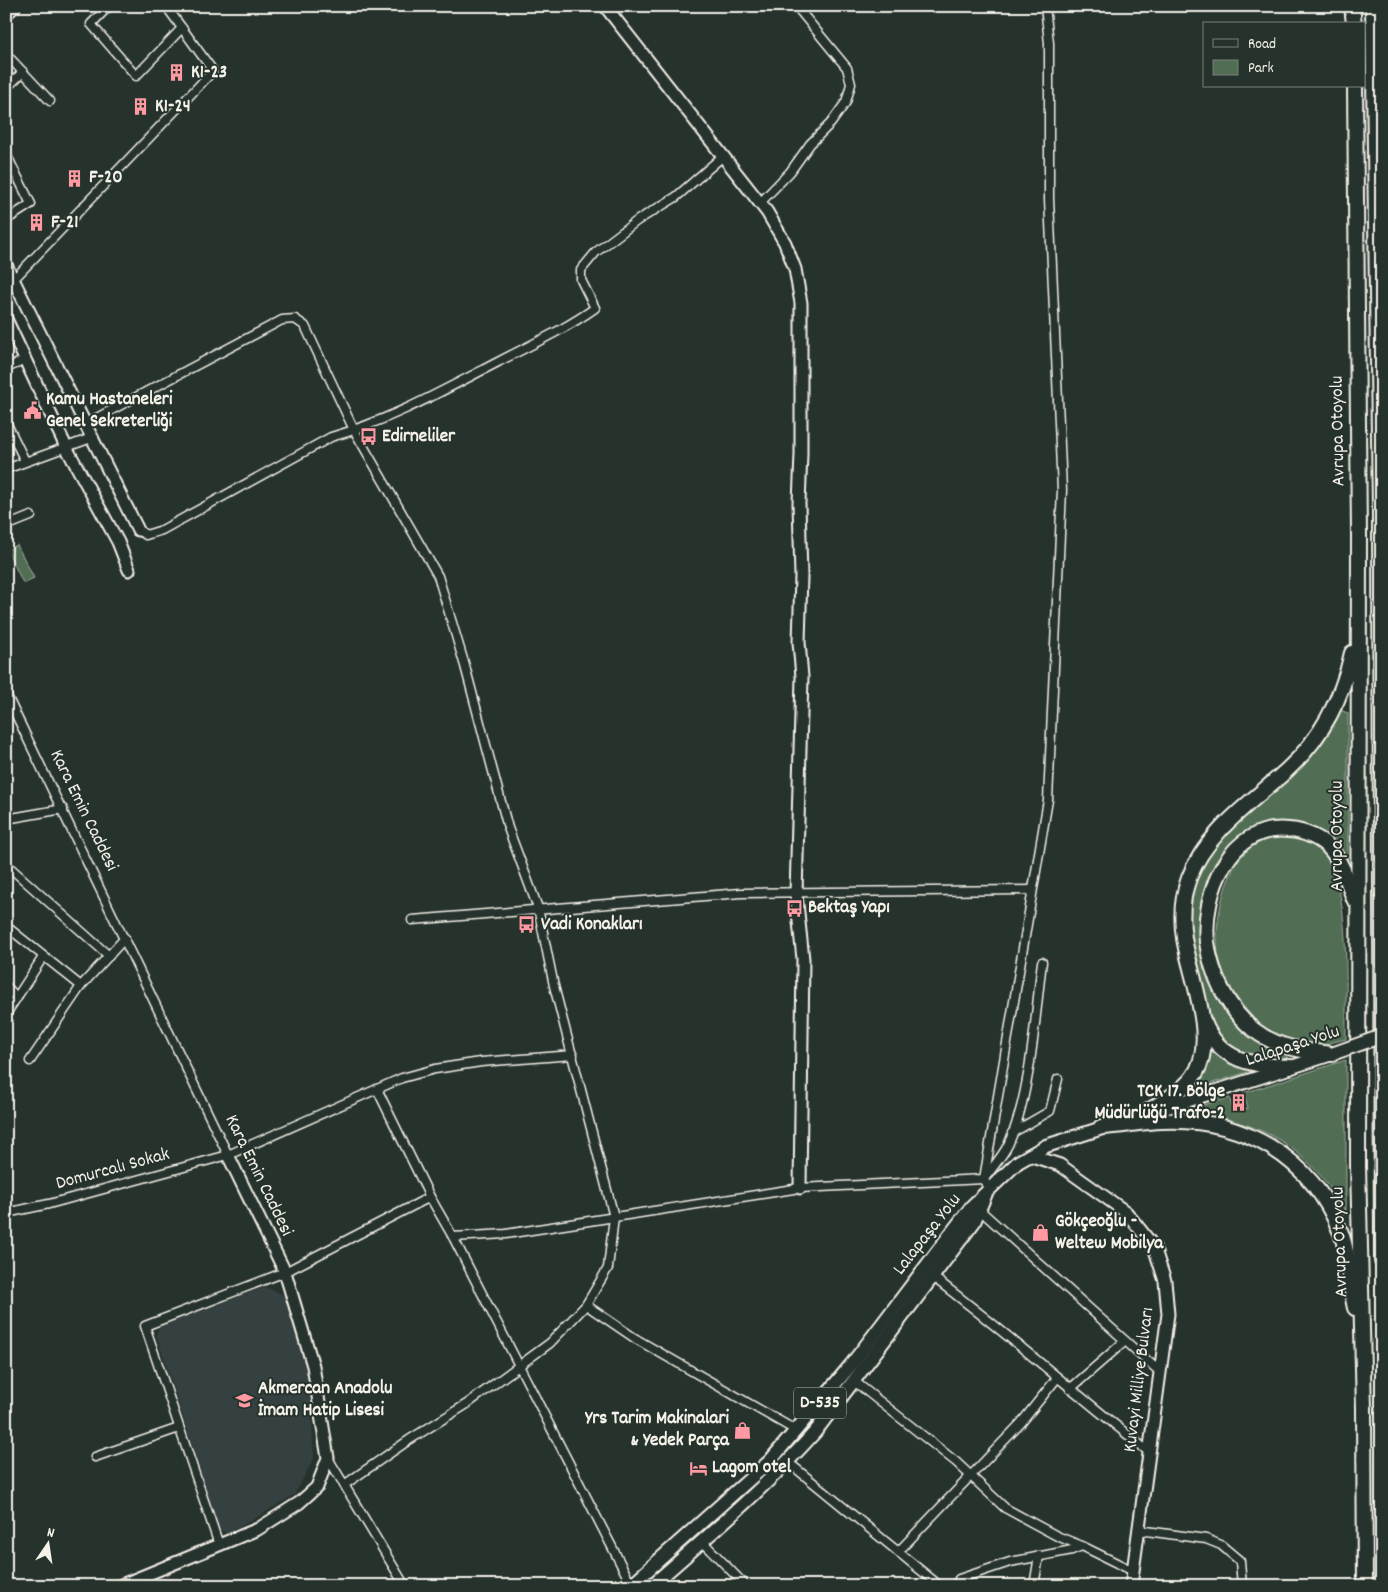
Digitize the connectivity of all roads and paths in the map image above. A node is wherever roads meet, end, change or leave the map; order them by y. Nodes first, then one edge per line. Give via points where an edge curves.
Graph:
1 (15, 6) edge
2 (109, 6) edge
3 (166, 6) edge
4 (605, 6) edge
5 (796, 6) edge
6 (1045, 6) edge
7 (1352, 6) edge
8 (1373, 6) edge
9 (6, 14) edge
10 (1354, 22) edge
11 (182, 28) junction
12 (6, 54) edge
13 (23, 72) junction
14 (6, 88) edge
15 (1355, 88) edge
16 (50, 101) dead end
17 (6, 154) edge
18 (723, 156) junction
19 (760, 204) junction
20 (6, 220) edge
21 (6, 265) edge
22 (14, 279) junction
23 (6, 319) edge
24 (26, 360) junction
25 (6, 368) edge
26 (6, 422) edge
27 (87, 423) junction
28 (354, 430) junction
29 (94, 437) junction
30 (66, 447) junction
31 (25, 461) junction
32 (6, 469) edge
33 (31, 516) dead end
34 (6, 526) edge
35 (138, 530) joint
36 (129, 570) dead end
37 (1358, 623) junction
38 (1381, 673) edge
39 (7, 699) edge
40 (63, 809) junction
41 (6, 818) edge
42 (6, 864) edge
43 (1032, 890) junction
44 (796, 894) junction
45 (1357, 907) junction
46 (538, 908) junction
47 (412, 920) dead end
48 (6, 926) edge
49 (125, 938) junction
50 (109, 956) junction
51 (43, 957) junction
52 (1380, 957) edge
53 (1042, 962) dead end
54 (6, 986) edge
55 (81, 986) junction
56 (17, 998) junction
57 (6, 1014) edge
58 (1201, 1014) junction
59 (1382, 1036) edge
60 (1332, 1054) junction
61 (573, 1055) junction
62 (30, 1061) dead end
63 (1290, 1068) junction
64 (1058, 1079) dead end
65 (377, 1089) junction
66 (1144, 1114) junction
67 (1101, 1128) junction
68 (1012, 1133) junction
69 (228, 1155) junction
70 (1029, 1156) junction
71 (984, 1179) junction
72 (800, 1188) junction
73 (987, 1194) junction
74 (430, 1197) junction
75 (981, 1211) junction
76 (6, 1213) edge
77 (614, 1217) junction
78 (453, 1237) junction
79 (1382, 1261) edge
80 (285, 1272) junction
81 (933, 1277) junction
82 (586, 1305) junction
83 (1363, 1339) junction
84 (1125, 1341) junction
85 (520, 1367) junction
86 (1160, 1372) junction
87 (1057, 1378) junction
88 (854, 1381) junction
89 (1070, 1389) junction
90 (179, 1428) junction
91 (797, 1430) junction
92 (1149, 1452) junction
93 (96, 1457) dead end
94 (328, 1458) junction
95 (788, 1462) junction
96 (972, 1477) junction
97 (344, 1485) junction
98 (1139, 1530) junction
99 (702, 1541) junction
100 (219, 1545) junction
101 (1082, 1546) junction
102 (898, 1552) junction
103 (1039, 1556) junction
104 (1133, 1571) junction
105 (144, 1581) edge
106 (630, 1585) edge
107 (119, 1586) edge
108 (405, 1586) edge
109 (650, 1586) edge
110 (746, 1586) edge
111 (940, 1586) edge
112 (956, 1586) edge
113 (1034, 1586) edge
114 (1131, 1586) edge
115 (1242, 1586) edge
116 (1365, 1586) edge

1 - 9 street
2 - 11 street via 91,24 136,76
3 - 11 street
4 - 18 street
5 - 19 street via 846,68 851,84 846,102 831,124
6 - 43 street via 1050,43 1049,199 1062,490 1048,800
7 - 10 highway
8 - 38 highway, Avrupa Otoyolu
11 - 22 street via 213,71
12 - 13 street
13 - 14 street
13 - 16 street
15 - 37 highway, Avrupa Otoyolu
17 - 20 street via 31,204
18 - 19 street
18 - 28 street via 676,197 638,220 596,252 581,270 581,280 596,308 565,329 440,392
19 - 44 street via 785,243 795,269 801,302 799,642 802,677
21 - 22 street
22 - 27 street
23 - 24 street
24 - 25 street
24 - 30 street
26 - 31 street
27 - 28 street via 282,320 295,319 305,326
27 - 29 street
28 - 35 street via 330,437 162,530 146,535
28 - 46 street via 438,576 508,828
29 - 30 street
29 - 35 street
30 - 31 street
30 - 36 street via 118,542
31 - 32 street
33 - 34 street
37 - 45 highway, Avrupa Otoyolu
37 - 58 highway via 1346,680 1318,734 1288,770 1220,828 1198,858 1188,879 1182,920
38 - 52 highway, Avrupa Otoyolu
39 - 40 street, Kara Emin Caddesi
40 - 41 street
40 - 49 street, Kara Emin Caddesi
42 - 50 street
43 - 44 street
43 - 71 street
44 - 46 street via 741,893
44 - 72 street via 803,959
45 - 60 highway via 1332,850 1311,836 1284,829 1260,833 1236,849 1215,884 1207,918 1211,962 1226,996 1243,1021 1282,1046
45 - 83 highway, Avrupa Otoyolu via 1358,1166
46 - 47 street
46 - 61 street via 554,986
48 - 51 street
49 - 50 street
49 - 69 street, Kara Emin Caddesi
50 - 55 street
51 - 55 street
51 - 56 street
52 - 79 highway, Avrupa Otoyolu
53 - 68 street via 1029,1064
54 - 56 street
55 - 62 street
56 - 57 street
58 - 63 highway via 1207,1030 1228,1055 1244,1062
58 - 66 highway via 1203,1045 1196,1072 1183,1087
59 - 60 main road, Lalapaşa Yolu / D-535, bridge
60 - 63 main road, Lalapaşa Yolu / D-535
61 - 65 street, Domurcalı Sokak via 435,1069
61 - 77 street
63 - 66 main road, Lalapaşa Yolu / D-535
64 - 68 street via 1050,1112
65 - 69 street, Domurcalı Sokak
65 - 74 street
66 - 67 main road, Lalapaşa Yolu / D-535
67 - 70 main road, D-535 via 1046,1146
67 - 83 highway via 1161,1121 1199,1124 1250,1137 1287,1156 1323,1196 1341,1233
68 - 71 street via 1008,1145
69 - 76 street, Domurcalı Sokak
69 - 80 street, Kara Emin Caddesi
70 - 73 main road, D-535 via 1005,1174
70 - 86 street, Kuvayi Milliye Bulvarı via 1060,1165 1126,1212 1154,1247 1165,1281 1168,1314
71 - 72 street
71 - 73 street
72 - 77 street
73 - 75 main road, Lalapaşa Yolu / D-535
73 - 91 main road, Lalapaşa Yolu / D-535 via 962,1217 877,1331
74 - 78 street
74 - 80 street
75 - 81 main road, Lalapaşa Yolu / D-535
75 - 84 street
77 - 78 street via 506,1234
77 - 82 street via 608,1268
78 - 85 street
80 - 90 street via 145,1326
80 - 94 street, Kara Emin Caddesi via 313,1366
81 - 87 street via 998,1326
81 - 88 main road, Lalapaşa Yolu / D-535
82 - 85 street via 550,1343
82 - 91 street via 636,1339
83 - 116 highway, Avrupa Otoyolu
84 - 86 street
84 - 89 street
85 - 97 street
85 - 106 street
86 - 92 street, Kuvayi Milliye Bulvarı
87 - 89 street
87 - 96 street
88 - 95 main road, Lalapaşa Yolu / D-535
88 - 96 street
89 - 92 street
90 - 93 street
90 - 100 street
91 - 106 main road, Lalapaşa Yolu / D-535 via 770,1461
92 - 98 street, Kuvayi Milliye Bulvarı
94 - 97 street
94 - 100 street via 317,1487 299,1503 258,1529
95 - 99 main road, Lalapaşa Yolu / D-535
95 - 102 street
96 - 101 street via 1005,1508
96 - 102 street
97 - 108 street
98 - 104 street, Kuvayi Milliye Bulvarı
98 - 115 street via 1206,1539 1221,1545 1240,1561
99 - 109 main road, Lalapaşa Yolu / D-535
99 - 110 street
100 - 105 street
101 - 103 street
101 - 104 street
102 - 111 street
103 - 112 street via 968,1576 959,1580
103 - 113 street
104 - 114 street, Kuvayi Milliye Bulvarı
105 - 107 street

